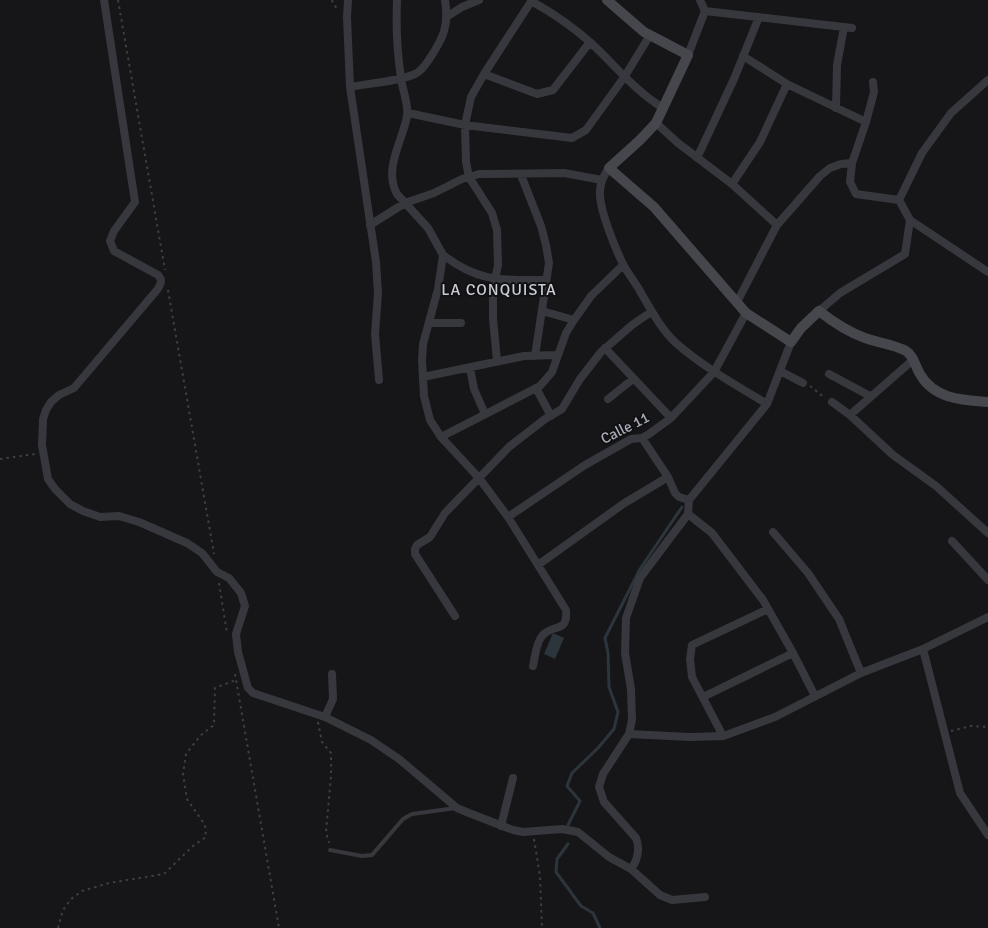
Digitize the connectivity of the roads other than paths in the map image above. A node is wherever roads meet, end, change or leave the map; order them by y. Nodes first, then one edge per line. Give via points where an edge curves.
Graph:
1 (104, 0) edge
2 (348, 0) edge
3 (397, 0) edge
4 (445, 0) edge
5 (479, 0) edge
6 (532, 0) edge
7 (607, 0) edge
8 (700, 0) edge
9 (705, 11) junction
10 (448, 16) junction
11 (759, 17) junction
12 (650, 35) junction
13 (590, 42) junction
14 (688, 55) junction
15 (743, 56) junction
16 (484, 74) junction
17 (625, 76) junction
18 (400, 78) junction
19 (988, 80) edge
20 (873, 82) dead end
21 (787, 84) junction
22 (350, 86) junction
23 (663, 108) junction
24 (836, 108) junction
25 (408, 113) junction
26 (866, 122) junction
27 (656, 123) junction
28 (465, 125) junction
29 (697, 158) junction
30 (852, 163) junction
31 (609, 168) junction
32 (521, 175) junction
33 (469, 177) junction
34 (602, 180) junction
35 (732, 184) junction
36 (899, 200) junction
37 (405, 203) junction
38 (910, 220) junction
39 (370, 225) junction
40 (777, 225) junction
41 (443, 255) junction
42 (623, 265) junction
43 (988, 272) edge
44 (495, 280) junction
45 (546, 280) junction
46 (737, 302) junction
47 (542, 311) junction
48 (818, 311) junction
49 (651, 312) junction
50 (746, 313) junction
51 (574, 320) junction
52 (430, 323) junction
53 (461, 323) dead end
54 (791, 342) junction
55 (605, 348) junction
56 (557, 354) junction
57 (535, 356) junction
58 (914, 359) junction
59 (497, 361) junction
60 (470, 368) junction
61 (780, 371) junction
62 (714, 372) junction
63 (829, 374) dead end
64 (423, 377) junction
65 (633, 379) junction
66 (379, 380) dead end
67 (803, 383) road end
68 (536, 388) junction
69 (870, 396) junction
70 (608, 399) dead end
71 (832, 402) road end
72 (988, 402) edge
73 (767, 404) junction
74 (485, 414) junction
75 (850, 415) junction
76 (551, 416) junction
77 (671, 418) junction
78 (441, 436) junction
79 (642, 438) junction
80 (668, 476) junction
81 (479, 478) junction
82 (688, 500) junction
83 (688, 514) junction
84 (508, 517) junction
85 (773, 532) dead end
86 (988, 533) edge
87 (952, 541) dead end
88 (538, 565) junction
89 (988, 580) edge
90 (768, 609) junction
91 (455, 616) dead end
92 (988, 617) edge
93 (923, 649) junction
94 (793, 653) junction
95 (534, 666) dead end
96 (861, 673) junction
97 (332, 674) dead end
98 (815, 696) junction
99 (703, 697) junction
100 (325, 717) junction
101 (629, 734) junction
102 (723, 736) junction
103 (513, 778) dead end
104 (457, 808) junction
105 (502, 826) junction
106 (988, 835) edge
107 (330, 850) road end
108 (631, 869) junction
109 (705, 897) dead end

1 - 100 street via 135,202 110,241 114,251 158,275 162,282 74,388 51,402 46,410 42,453 48,479 70,504 83,511 100,517 119,516 139,522 202,553 217,572 229,578 246,606 236,634 248,688 253,693
2 - 22 street
3 - 18 street
4 - 10 street
5 - 10 street
6 - 13 street
6 - 16 street
7 - 12 street
8 - 9 street
9 - 11 street
9 - 14 street
10 - 18 street via 446,30 422,70
11 - 15 street
11 - 24 street via 848,28 837,65
12 - 14 street
12 - 17 street
13 - 16 street via 553,90 547,92 538,94
13 - 17 street
14 - 23 street
15 - 21 street
15 - 29 street
16 - 28 street via 472,97
17 - 23 street
17 - 28 street via 586,130 572,138
18 - 22 street
18 - 25 street
19 - 36 street via 945,121 922,153
20 - 26 street via 874,92
21 - 24 street
21 - 35 street via 760,142
22 - 39 street
23 - 27 street
24 - 26 street
25 - 28 street
25 - 37 street via 392,170 393,188
26 - 30 street
27 - 29 street
27 - 31 street
28 - 33 street
29 - 35 street
30 - 36 street via 850,182 856,194
30 - 40 street via 830,168 820,176
31 - 34 street
31 - 46 street via 654,207
32 - 33 street via 479,174
32 - 34 street via 564,173
32 - 45 street via 546,245 549,263
33 - 37 street
33 - 44 street via 492,213 497,230 499,247
34 - 42 street via 600,197
35 - 40 street
36 - 38 street
37 - 39 street
37 - 41 street via 428,228
38 - 43 street
38 - 48 street via 905,254 840,293
39 - 66 street via 378,293 375,334
40 - 46 street
41 - 44 street via 464,269
41 - 52 street
42 - 49 street
42 - 51 street via 591,296
44 - 45 street
44 - 59 street via 493,319
45 - 47 street
46 - 50 street
47 - 51 street
47 - 57 street
48 - 54 street
48 - 58 street via 865,338 904,350
49 - 55 street
49 - 62 street via 674,342
50 - 54 street
50 - 62 street, Calle 11
51 - 56 street
52 - 53 street
52 - 64 street via 423,344
54 - 61 street
55 - 65 street
55 - 76 street via 580,379 562,409
56 - 57 street
56 - 68 street via 552,372
57 - 59 street
58 - 69 street
58 - 72 street via 925,382 937,391 957,400
59 - 60 street
60 - 64 street
60 - 74 street via 474,389
61 - 67 street
61 - 73 street
62 - 73 street
62 - 77 street, Calle 11
63 - 69 street
64 - 78 street via 430,420
65 - 70 street
65 - 77 street
68 - 74 street
68 - 76 street
69 - 75 street
71 - 75 street
73 - 82 street
74 - 78 street
75 - 86 street
76 - 81 street via 510,446
77 - 79 street, Calle 11
78 - 81 street
79 - 80 street
79 - 84 street, Calle 11 via 631,439 585,465
80 - 82 street via 679,497
80 - 88 street
81 - 84 street
81 - 91 street via 442,517 430,537 414,549
82 - 83 street
83 - 90 street via 712,533
83 - 101 street via 640,578 626,618 625,653 632,720
84 - 88 street
85 - 96 street via 808,573 839,619
87 - 89 street
88 - 95 street via 564,605 567,620 541,637
90 - 94 street
90 - 99 street via 692,645 692,677
92 - 93 street
93 - 96 street
93 - 106 street via 960,793
94 - 98 street
94 - 99 street
96 - 98 street
97 - 100 street via 333,699
98 - 102 street via 775,717
99 - 102 street
100 - 104 street via 371,740 399,759
101 - 102 street
101 - 108 street via 603,774 599,787 604,802 638,842 637,856
103 - 105 street
104 - 105 street
104 - 107 lane via 408,816 372,855
105 - 108 street via 533,832 562,829 578,832
108 - 109 street via 660,895 672,900

